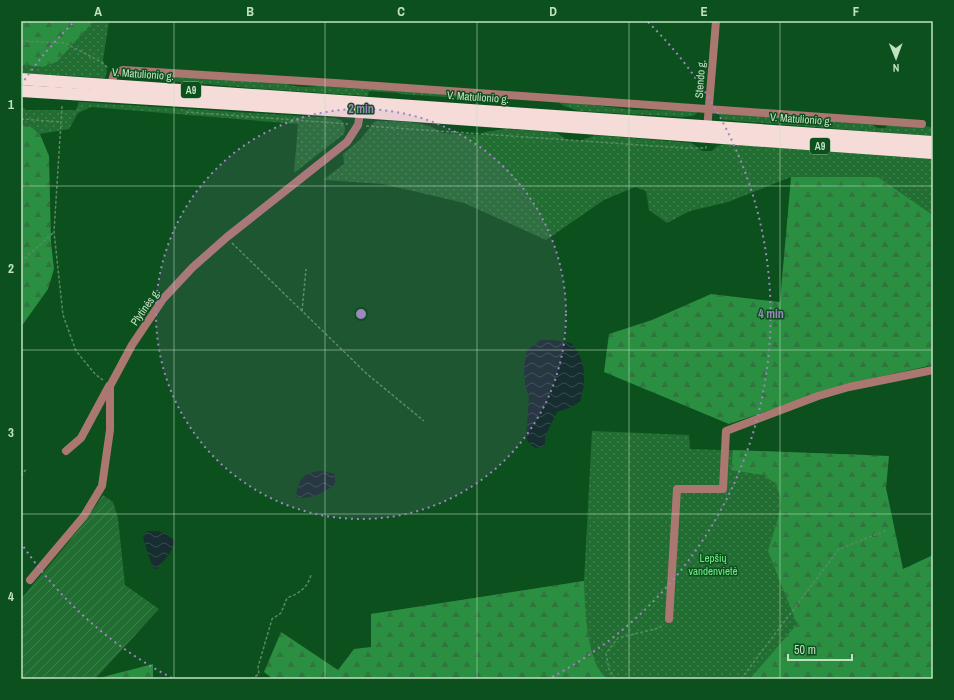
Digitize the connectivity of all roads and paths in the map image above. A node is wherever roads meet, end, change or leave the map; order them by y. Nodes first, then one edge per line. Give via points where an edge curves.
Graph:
1 (716, 21) edge
2 (21, 41) edge
3 (21, 79) edge
4 (112, 79) junction
5 (21, 91) edge
6 (62, 106) dead end
7 (361, 107) junction
8 (709, 110) junction
9 (183, 112) dead end
10 (21, 119) edge
11 (61, 122) junction
12 (922, 124) dead end
13 (358, 125) junction
14 (707, 132) junction
15 (933, 142) edge
16 (933, 154) edge
17 (54, 232) junction
18 (227, 237) junction
19 (21, 262) edge
20 (306, 269) dead end
21 (302, 312) junction
22 (933, 370) edge
23 (110, 386) junction
24 (424, 421) dead end
25 (66, 451) dead end
26 (27, 468) dead end
27 (21, 476) edge
28 (886, 530) dead end
29 (311, 575) dead end
30 (30, 580) dead end
31 (669, 619) joint
32 (251, 679) edge
33 (615, 679) edge
34 (741, 679) edge

1 - 8 street, Stendo g.
2 - 4 path via 65,43 101,62
3 - 4 highway, V. Matulionio g. / A9
4 - 7 highway, V. Matulionio g. / A9
4 - 8 street via 123,70
5 - 7 highway, V. Matulionio g. / A9
6 - 11 path
7 - 13 street, Plytinės g.
7 - 14 highway, V. Matulionio g. / A9
8 - 12 street
8 - 14 street, Stendo g.
9 - 13 path
10 - 11 path
11 - 17 path
13 - 14 path via 684,148 706,148
13 - 18 street, Plytinės g. via 347,142
14 - 15 highway, V. Matulionio g. / A9
14 - 16 highway, V. Matulionio g. / A9
17 - 19 path
17 - 23 path via 63,315 76,351 95,374
18 - 21 path
18 - 23 street, Plytinės g. via 193,267 163,299 132,345
20 - 21 path
21 - 24 path via 367,374
22 - 31 street via 818,396 726,431 723,489 676,489
23 - 25 street via 81,438
23 - 30 street, Plytinės g. via 110,430 102,486 84,516
26 - 27 path
28 - 34 path via 839,550
29 - 32 path via 308,585 287,598 281,613 272,619 258,674
31 - 33 path via 659,628 618,638 606,653 609,670

